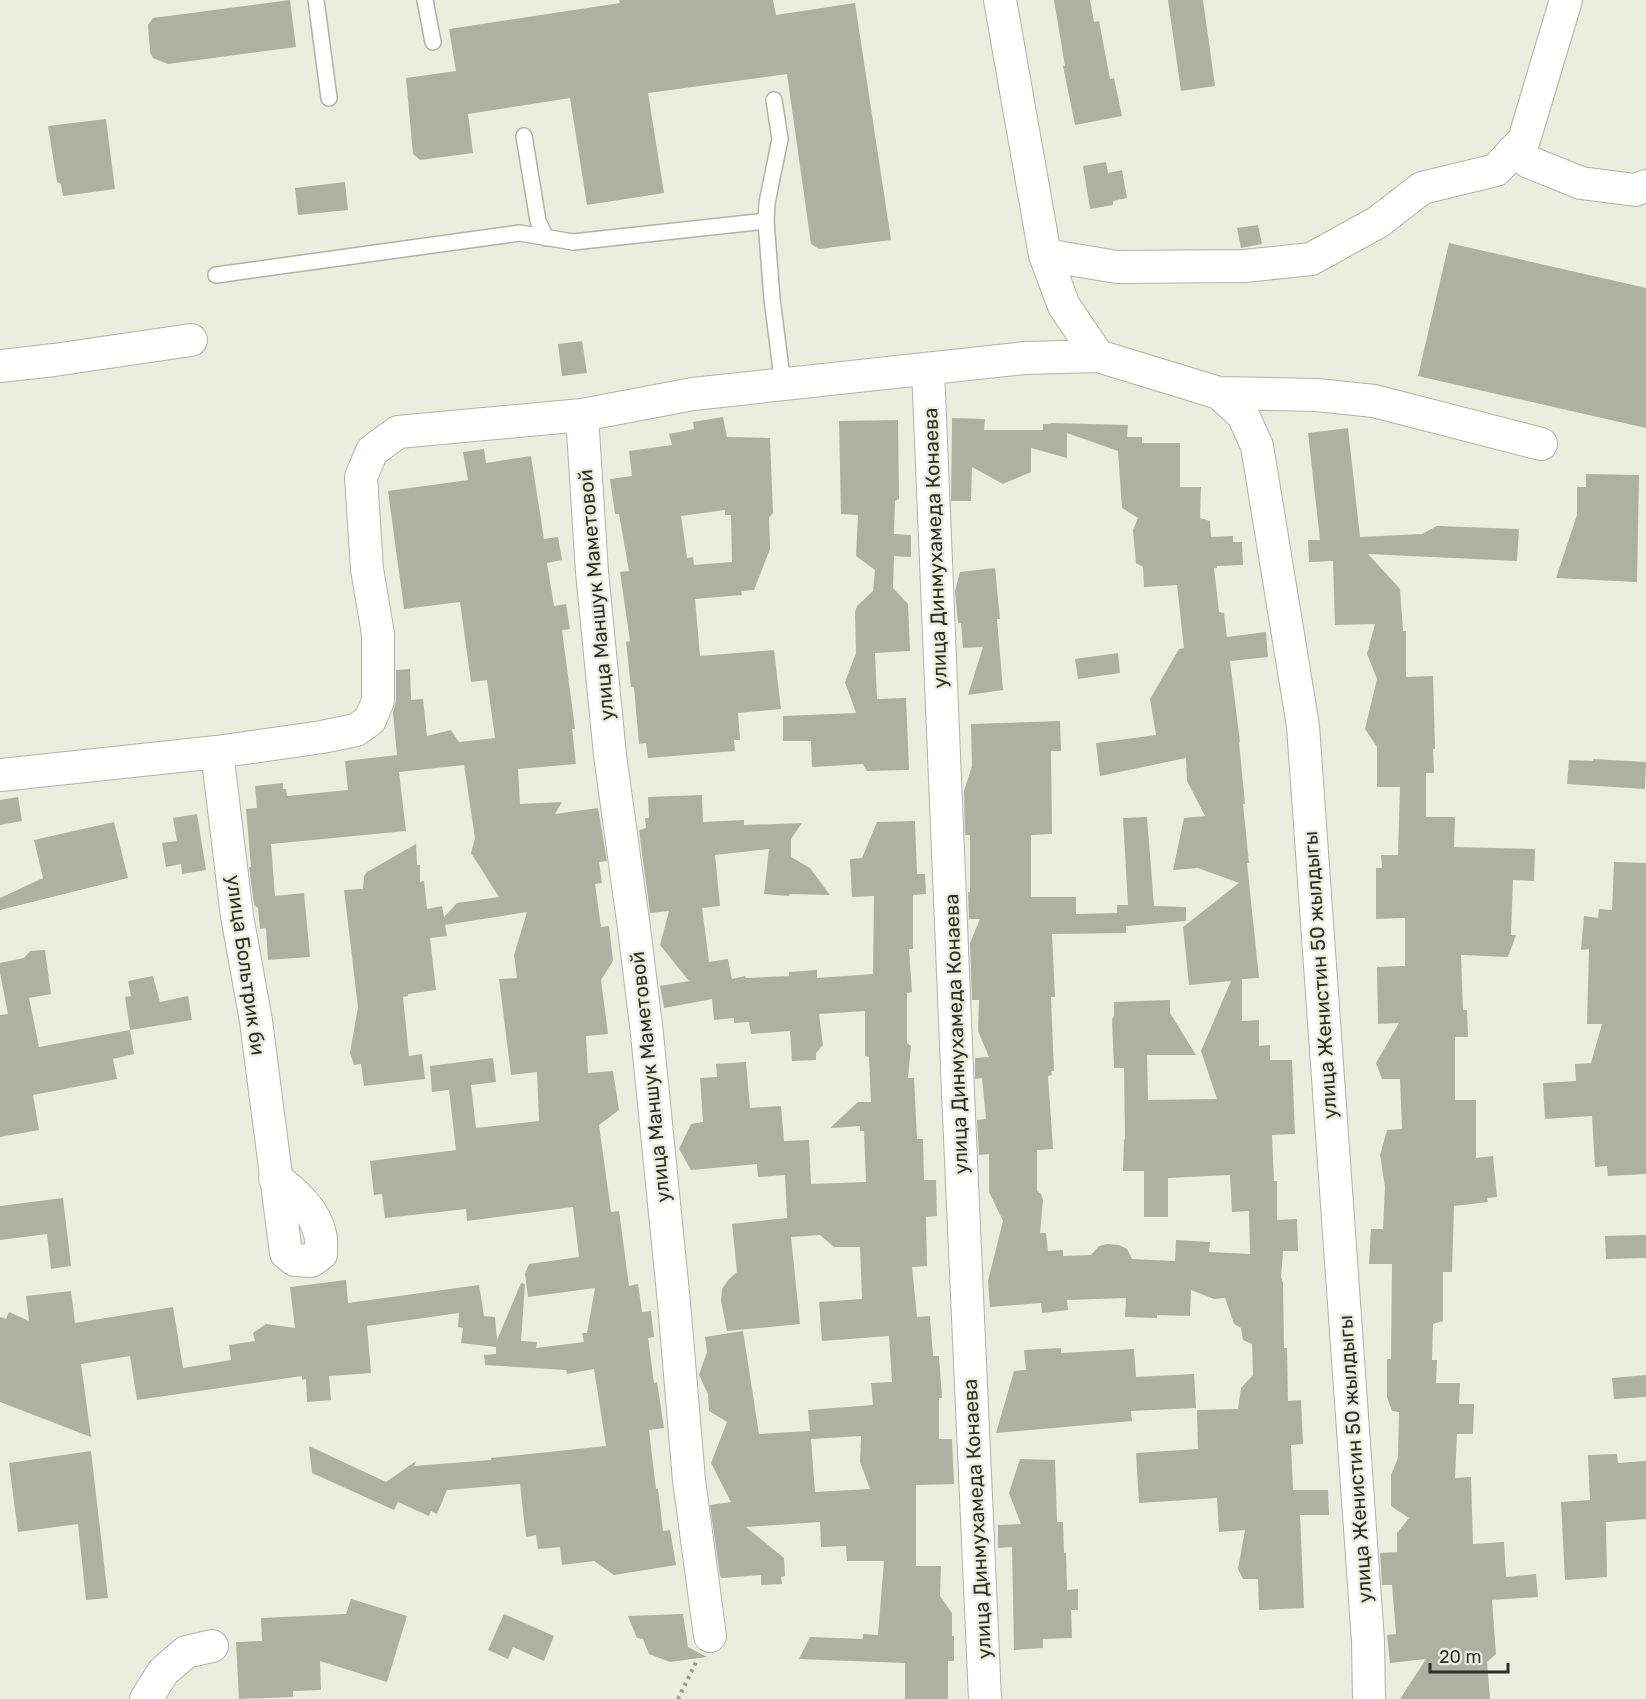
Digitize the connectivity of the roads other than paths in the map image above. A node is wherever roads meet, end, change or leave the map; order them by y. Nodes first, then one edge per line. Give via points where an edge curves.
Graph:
1 (315, 0) edge
2 (425, 0) edge
3 (1000, 0) edge
4 (1566, 0) edge
5 (433, 42) dead end
6 (329, 98) dead end
7 (774, 100) dead end
8 (524, 136) dead end
9 (1513, 152) junction
10 (1646, 186) edge
11 (766, 221) junction
12 (546, 238) junction
13 (1045, 255) junction
14 (216, 274) dead end
15 (192, 340) dead end
16 (1098, 356) junction
17 (0, 366) edge
18 (928, 369) junction
19 (783, 385) junction
20 (1219, 393) junction
21 (582, 415) junction
22 (1541, 444) dead end
23 (217, 752) junction
24 (0, 775) edge
25 (275, 1178) dead end
26 (710, 1636) road end
27 (212, 1646) dead end
28 (146, 1699) edge
29 (985, 1699) edge
30 (1369, 1699) edge

1 - 6 lane
2 - 5 lane
3 - 13 street
4 - 9 street via 1524,140
7 - 11 lane via 780,139
8 - 12 lane via 538,221
9 - 10 street via 1581,183 1635,190
9 - 13 street via 1496,170 1422,188 1378,222 1311,260 1244,266 1117,267
11 - 12 lane via 573,242
11 - 19 lane
12 - 14 lane via 520,233
13 - 16 street via 1064,306
15 - 17 street
16 - 18 street, улица Женистин 50 жылдыгы via 1025,358
16 - 20 street, улица Женистин 50 жылдыгы
18 - 19 street, улица Женистин 50 жылдыгы
18 - 29 street, улица Динмухамеда Конаева
19 - 21 street, улица Женистин 50 жылдыгы via 693,394
20 - 22 street via 1317,395 1374,401
20 - 30 street, улица Женистин 50 жылдыгы via 1243,415 1257,446 1303,726
21 - 23 street via 398,432 372,451 361,477 367,569 378,634 378,700 370,720 356,730
21 - 26 street, улица Маншук Маметовой via 609,744 647,1034 689,1480
23 - 24 street
23 - 25 street, улица Больтрик би
27 - 28 street via 186,1652 163,1672

